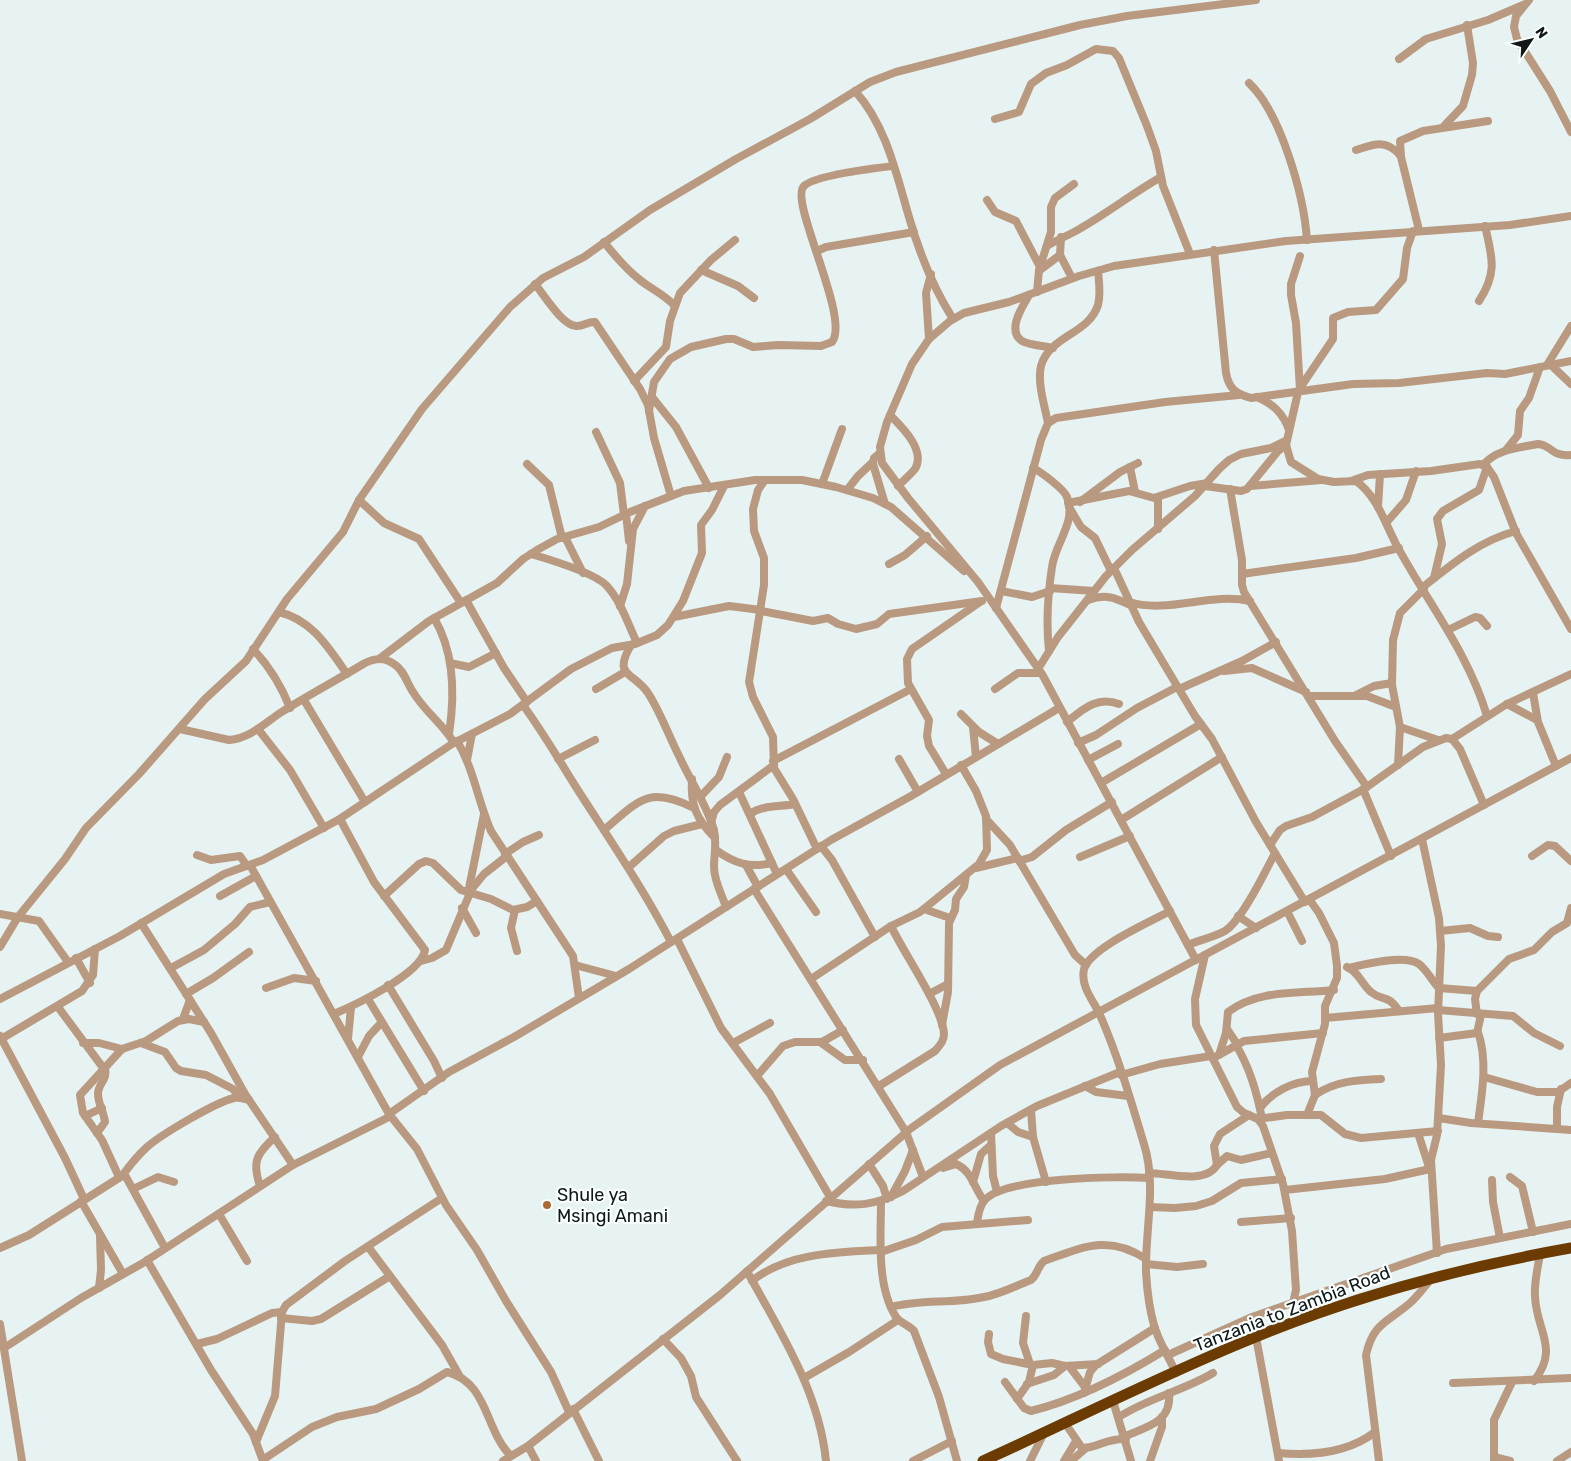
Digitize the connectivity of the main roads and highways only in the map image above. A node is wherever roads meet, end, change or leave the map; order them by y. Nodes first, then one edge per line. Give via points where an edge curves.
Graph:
1 (1571, 1248) edge
2 (983, 1461) edge

1 - 2 highway, Tanzania to Zambia Road via 1432,1278 1365,1297 1256,1337

